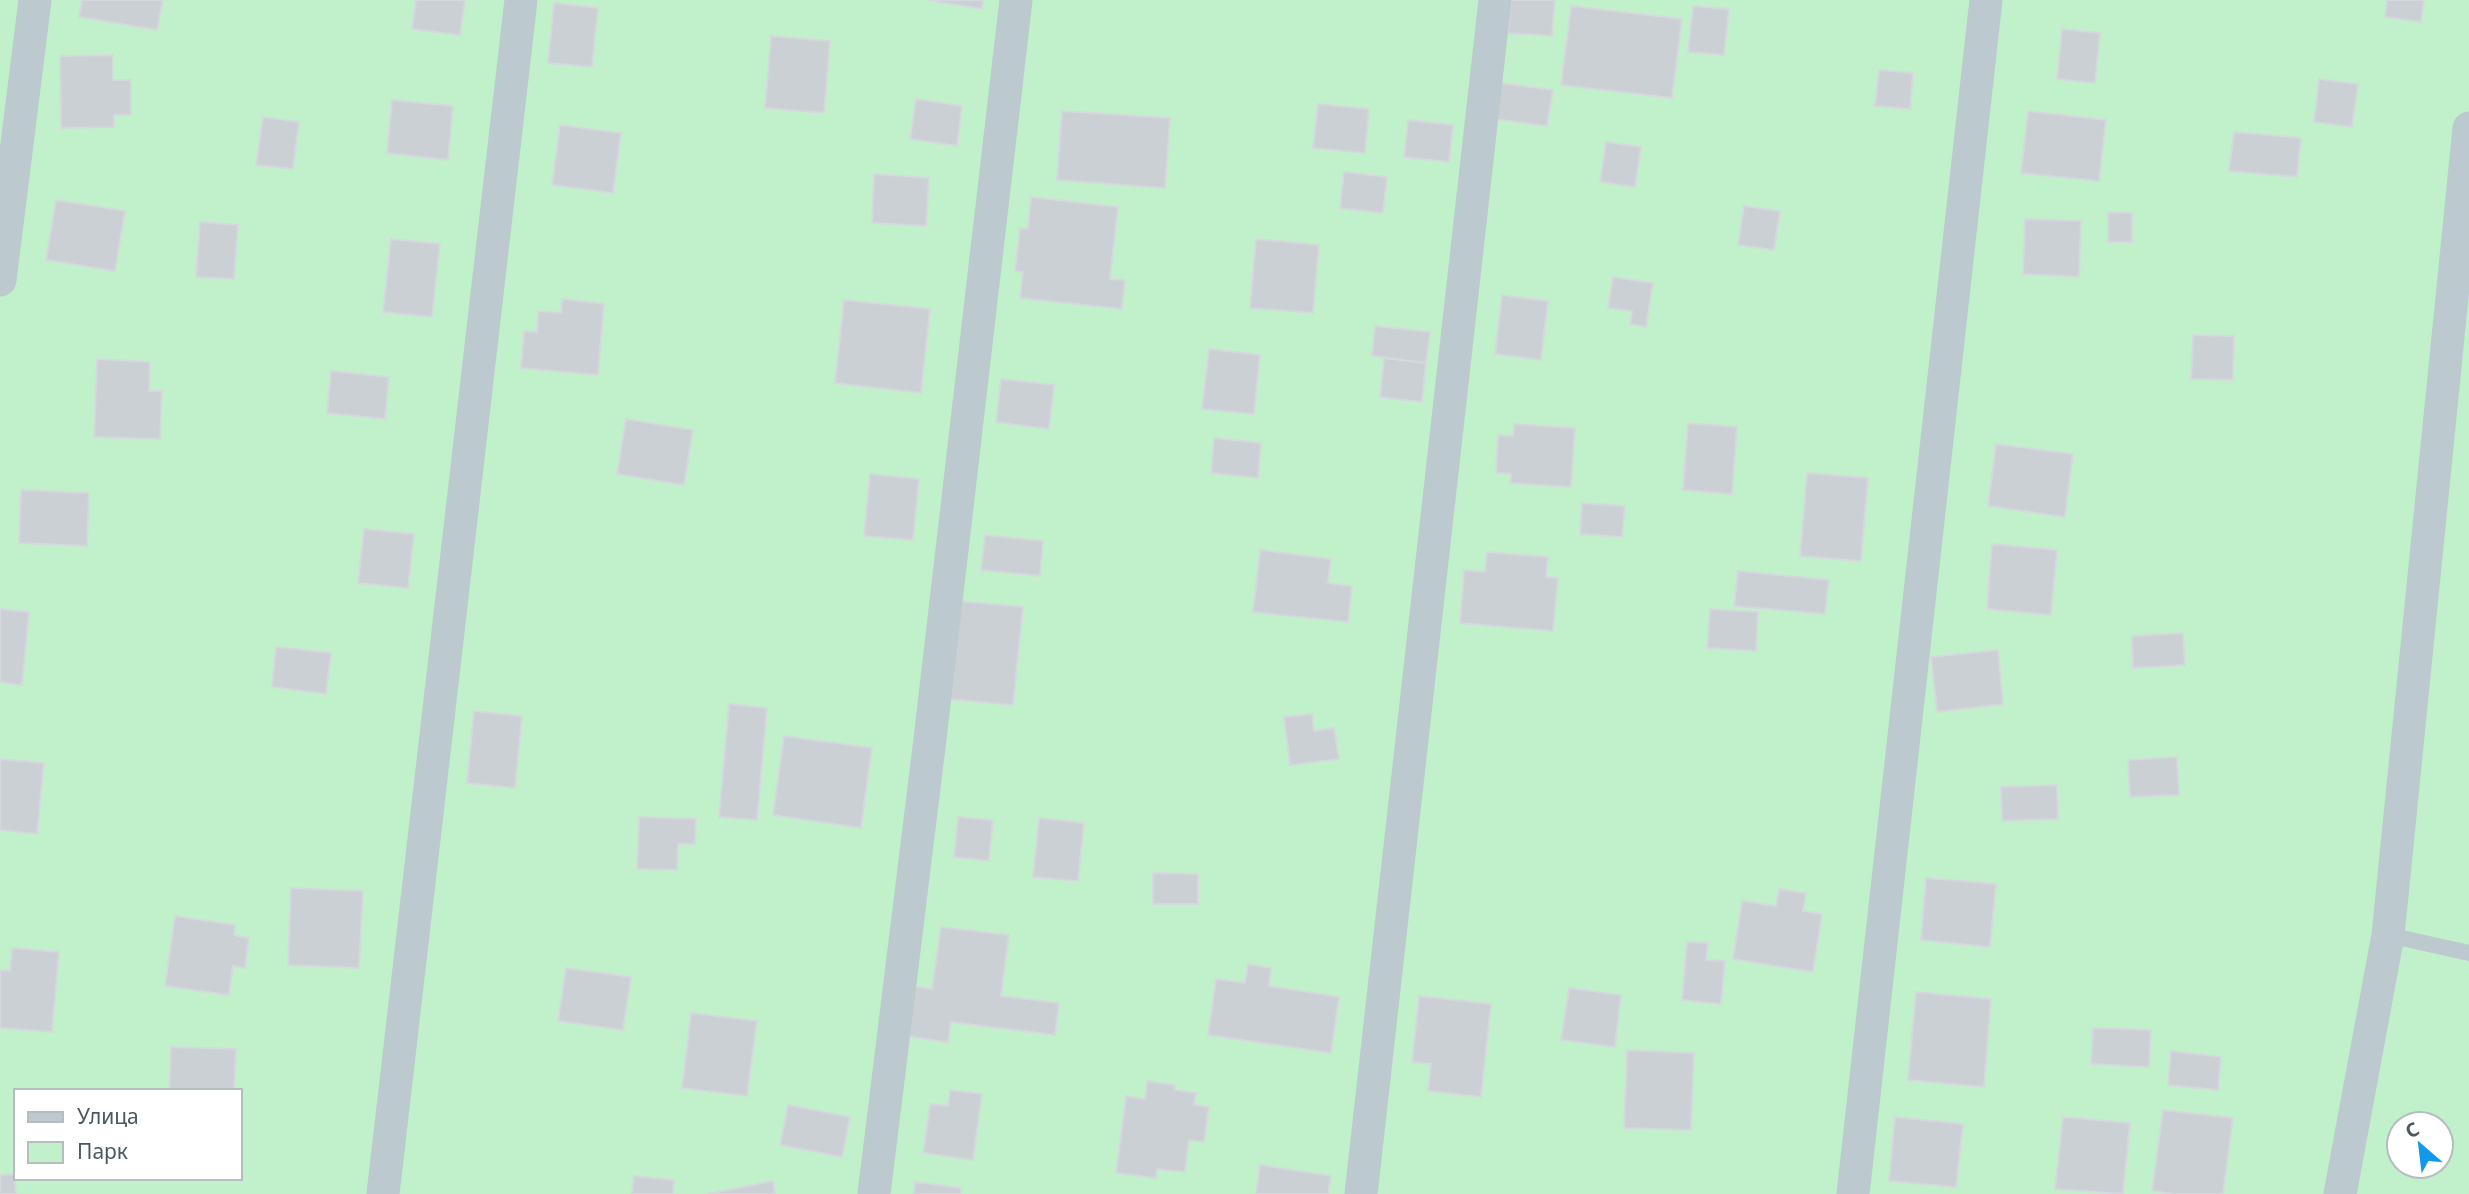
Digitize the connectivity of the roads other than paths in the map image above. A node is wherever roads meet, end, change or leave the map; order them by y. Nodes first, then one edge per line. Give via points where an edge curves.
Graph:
1 (35, 0) edge
2 (521, 0) edge
3 (1017, 0) edge
4 (1495, 0) edge
5 (1986, 0) edge
6 (2469, 128) edge
7 (0, 279) edge
8 (2388, 935) junction
9 (2469, 953) edge
10 (383, 1194) edge
11 (874, 1194) edge
12 (1361, 1194) edge
13 (1853, 1194) edge
14 (2340, 1194) edge

1 - 7 street
2 - 10 street
3 - 11 street
4 - 12 street
5 - 13 street
6 - 8 street
8 - 9 lane
8 - 14 street

